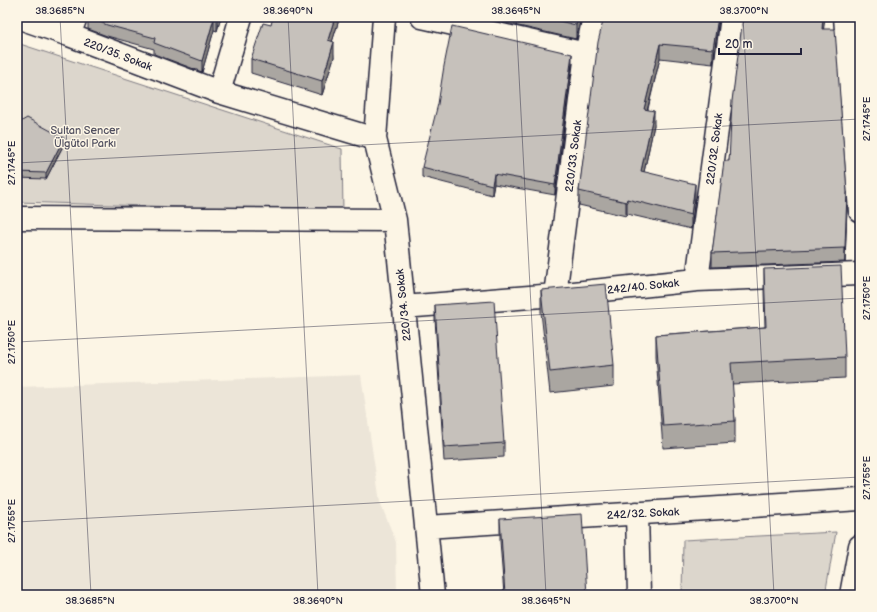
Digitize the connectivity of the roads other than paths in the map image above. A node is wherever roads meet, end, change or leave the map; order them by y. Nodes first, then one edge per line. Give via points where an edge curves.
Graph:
1 (17, 17) edge
2 (240, 17) edge
3 (384, 17) edge
4 (422, 17) edge
5 (594, 17) edge
6 (732, 17) edge
7 (845, 17) edge
8 (73, 26) edge
9 (586, 54) junction
10 (219, 92) junction
11 (375, 139) junction
12 (860, 211) edge
13 (17, 218) edge
14 (395, 220) junction
15 (860, 274) edge
16 (697, 280) junction
17 (555, 295) junction
18 (403, 307) junction
19 (860, 499) edge
20 (637, 513) junction
21 (426, 527) junction
22 (860, 546) edge
23 (433, 595) edge
24 (639, 595) edge
25 (851, 595) edge

1 - 8 street, 220/35. Sokak
2 - 10 street
3 - 11 street, 220/34. Sokak
4 - 9 street
5 - 9 street, 220/33. Sokak
6 - 16 street, 220/32. Sokak
7 - 12 street
8 - 10 street, 220/35. Sokak
9 - 17 street, 220/33. Sokak
10 - 11 street, 220/35. Sokak
11 - 14 street, 220/34. Sokak
13 - 14 street
14 - 18 street, 220/34. Sokak
15 - 16 street, 242/40. Sokak
16 - 17 street, 242/40. Sokak
17 - 18 street, 242/40. Sokak
18 - 21 street, 220/34. Sokak
19 - 20 street, 242/32. Sokak
20 - 21 street, 242/32. Sokak
20 - 24 street
21 - 23 street, 220/34. Sokak
22 - 25 street

